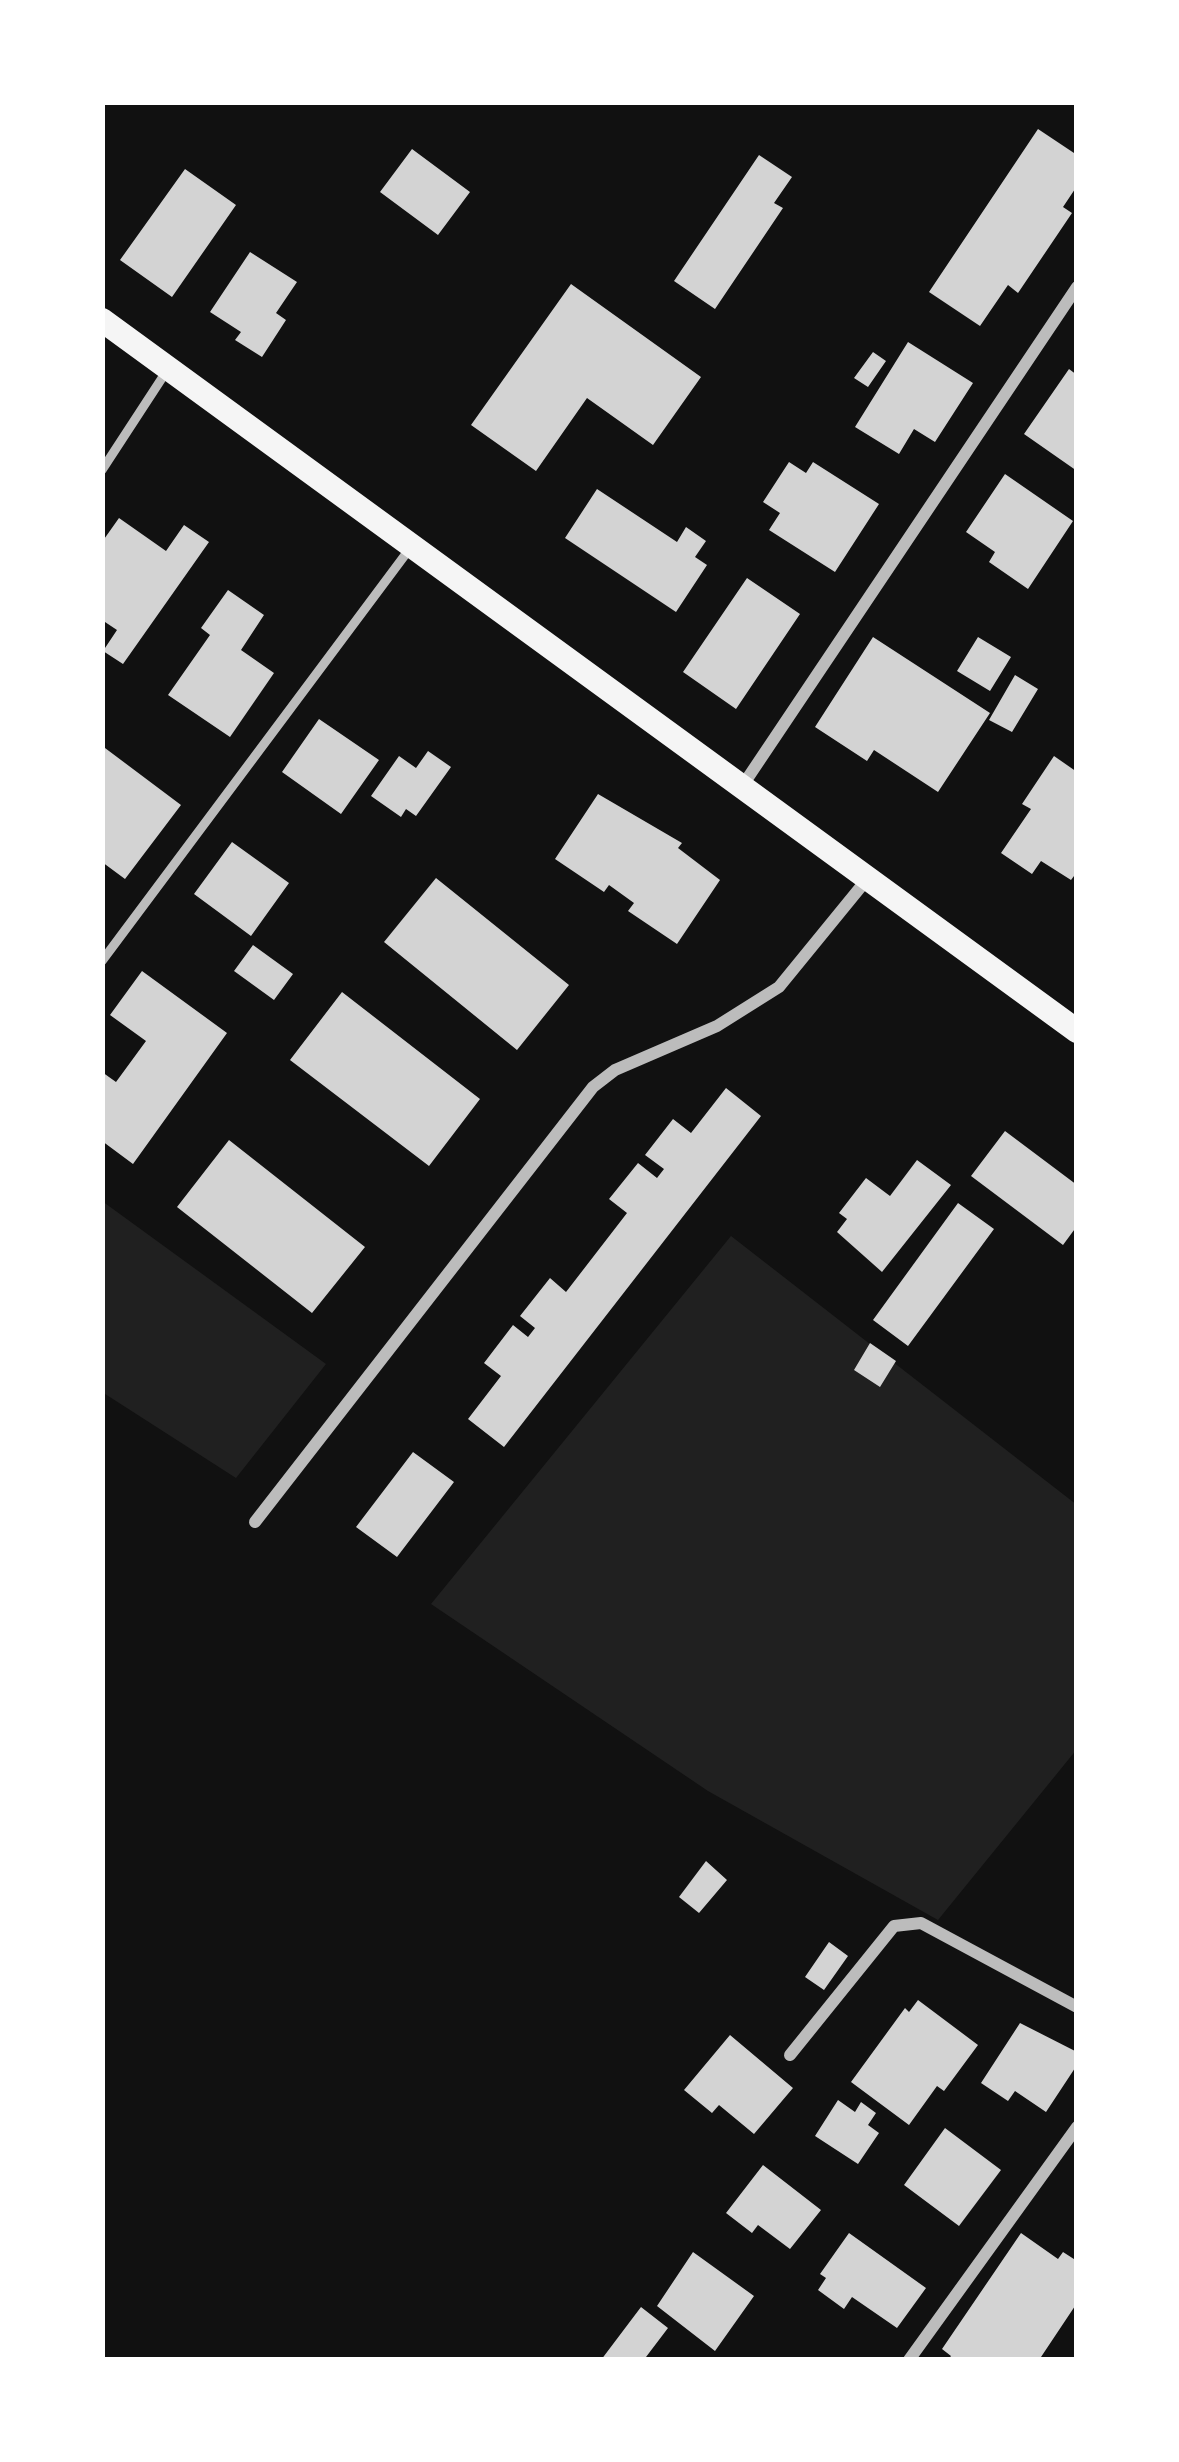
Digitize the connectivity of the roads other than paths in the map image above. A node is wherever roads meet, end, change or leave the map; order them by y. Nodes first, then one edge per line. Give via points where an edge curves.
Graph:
1 (1077, 287) edge
2 (102, 320) edge
3 (166, 372) junction
4 (102, 470) edge
5 (411, 547) junction
6 (743, 785) junction
7 (868, 877) junction
8 (102, 961) edge
9 (1077, 1031) edge
10 (255, 1522) dead end
11 (1077, 2007) edge
12 (790, 2055) dead end
13 (1077, 2127) edge
14 (909, 2360) edge

1 - 6 street
2 - 3 main road
3 - 4 lane
3 - 5 main road
5 - 6 main road
5 - 8 lane
6 - 7 main road
7 - 9 main road
7 - 10 street via 779,988 593,1087
11 - 12 street via 921,1923 894,1926
13 - 14 street

